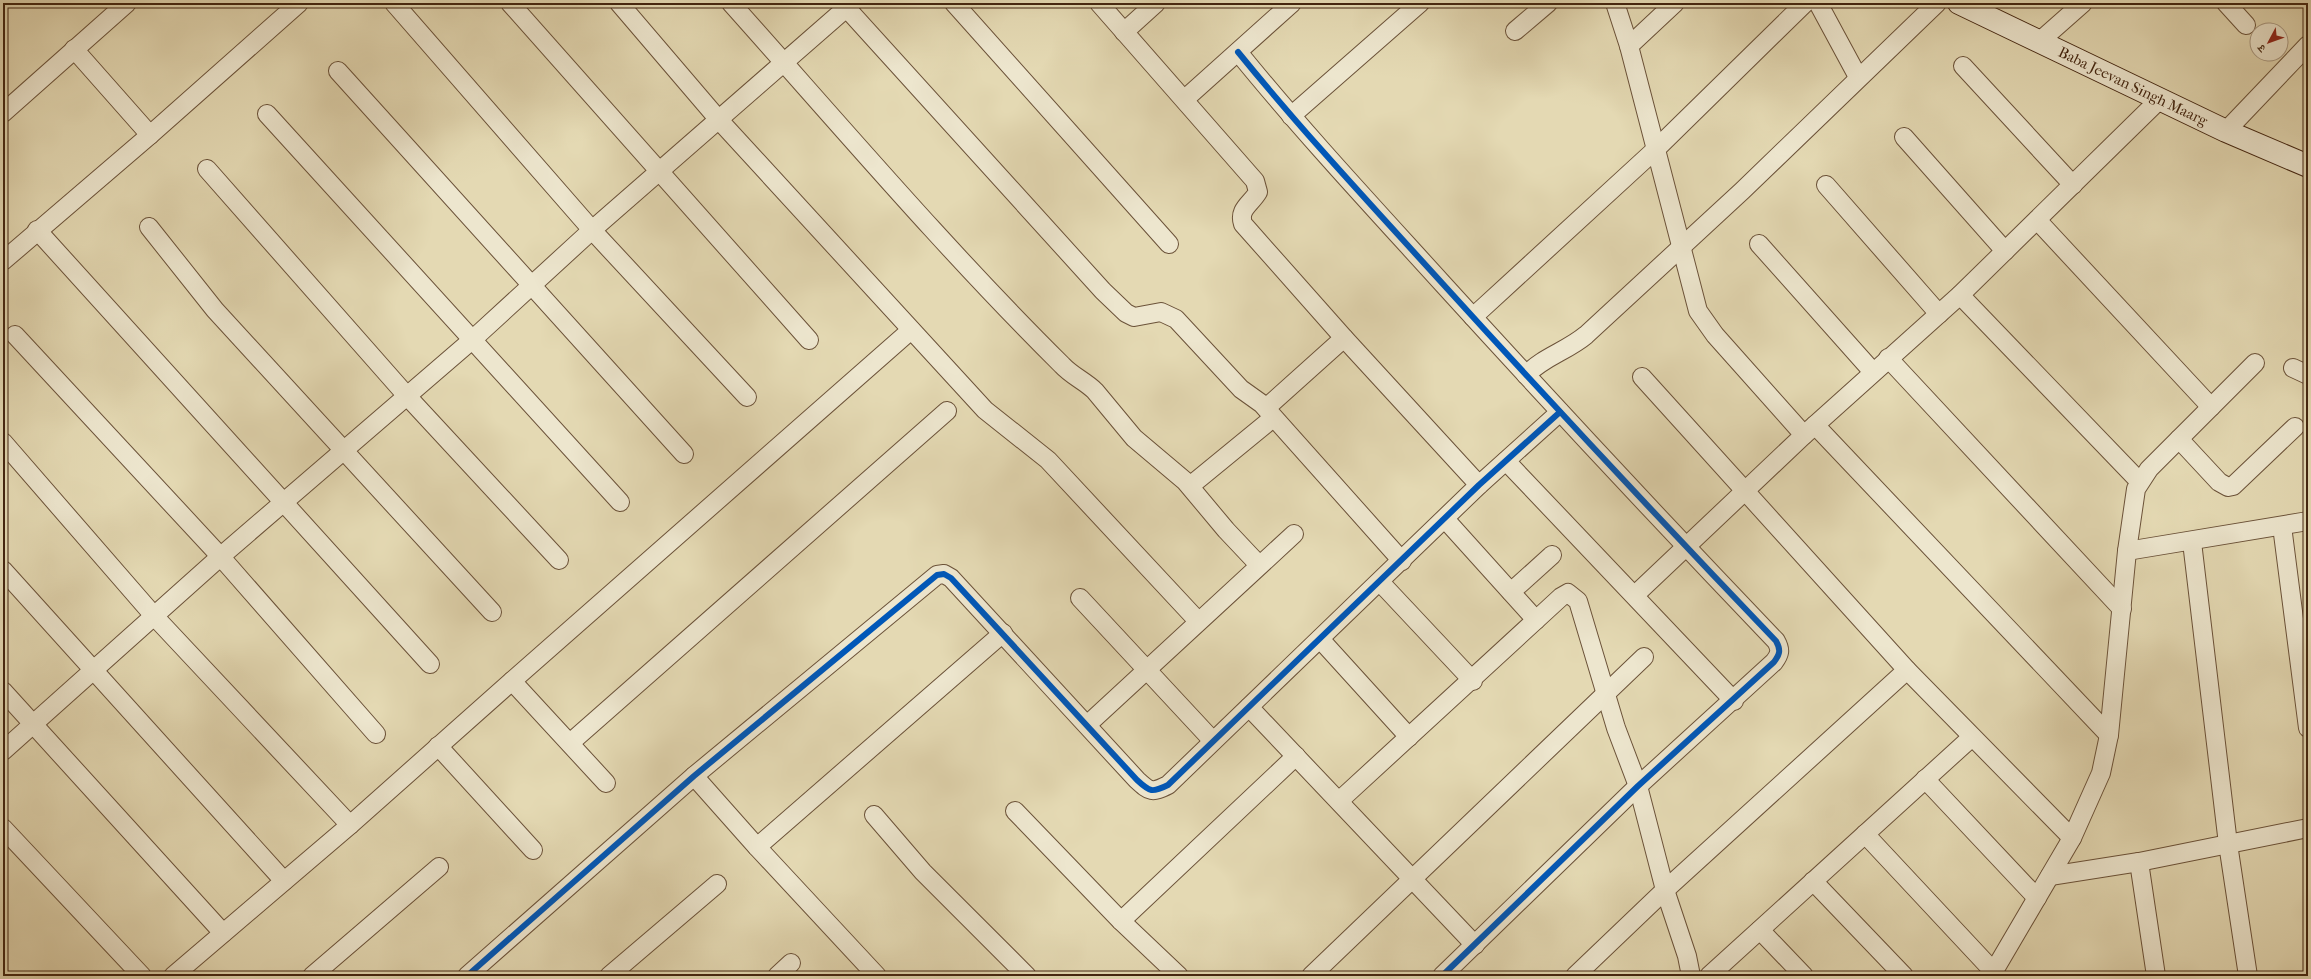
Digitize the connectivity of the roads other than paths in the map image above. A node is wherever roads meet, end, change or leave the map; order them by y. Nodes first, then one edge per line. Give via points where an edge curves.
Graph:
1 (127, 3) edge
2 (299, 3) edge
3 (394, 3) edge
4 (510, 3) edge
5 (619, 3) edge
6 (731, 3) edge
7 (954, 3) edge
8 (1099, 3) edge
9 (1156, 3) edge
10 (1292, 3) edge
11 (1420, 3) edge
12 (1548, 3) edge
13 (1615, 3) edge
14 (1675, 3) edge
15 (1805, 3) edge
16 (1818, 3) edge
17 (1937, 3) edge
18 (1959, 3) edge
19 (2083, 3) edge
20 (2226, 3) edge
21 (847, 5) edge
22 (2246, 25) dead end
23 (1515, 31) dead end
24 (1124, 32) junction
25 (2040, 42) junction
26 (2308, 45) edge
27 (1629, 46) junction
28 (74, 50) junction
29 (1238, 52) junction
30 (784, 63) junction
31 (1963, 66) dead end
32 (338, 71) dead end
33 (1858, 77) junction
34 (1185, 99) junction
35 (2160, 99) junction
36 (3, 113) edge
37 (267, 114) dead end
38 (1291, 116) junction
39 (719, 120) junction
40 (2226, 131) junction
41 (150, 135) junction
42 (1904, 137) dead end
43 (1655, 150) junction
44 (2308, 166) edge
45 (207, 169) dead end
46 (659, 172) junction
47 (1826, 185) dead end
48 (2073, 185) junction
49 (2037, 220) junction
50 (149, 227) dead end
51 (37, 230) junction
52 (592, 230) junction
53 (1169, 244) dead end
54 (1759, 244) dead end
55 (1680, 247) junction
56 (2005, 251) junction
57 (3, 261) edge
58 (532, 287) junction
59 (1960, 295) junction
60 (1939, 314) junction
61 (1473, 318) junction
62 (911, 330) junction
63 (15, 335) dead end
64 (1344, 338) junction
65 (472, 340) junction
66 (809, 340) dead end
67 (1888, 358) junction
68 (2255, 364) dead end
69 (1872, 372) junction
70 (1526, 375) junction
71 (1642, 377) dead end
72 (407, 396) junction
73 (747, 398) dead end
74 (2211, 408) junction
75 (947, 411) dead end
76 (1560, 412) junction
77 (1269, 413) junction
78 (2295, 426) dead end
79 (1809, 430) junction
80 (2180, 439) junction
81 (3, 442) edge
82 (343, 451) junction
83 (684, 454) dead end
84 (1506, 461) junction
85 (2139, 481) junction
86 (1479, 485) junction
87 (1190, 486) junction
88 (1744, 491) junction
89 (284, 501) junction
90 (620, 502) dead end
91 (1444, 519) junction
92 (2308, 521) edge
93 (2282, 526) junction
94 (1294, 534) dead end
95 (2192, 542) junction
96 (1685, 547) junction
97 (2127, 551) junction
98 (1552, 555) dead end
99 (220, 557) junction
100 (559, 560) dead end
101 (1402, 561) junction
102 (1259, 565) junction
103 (3, 570) edge
104 (1380, 582) junction
105 (1511, 592) junction
106 (1635, 595) junction
107 (1080, 598) dead end
108 (2122, 609) junction
109 (492, 612) dead end
110 (155, 617) junction
111 (1198, 620) junction
112 (1536, 620) junction
113 (1003, 633) junction
114 (1320, 639) junction
115 (1644, 657) dead end
116 (430, 664) dead end
117 (1146, 668) junction
118 (1907, 670) junction
119 (94, 671) junction
120 (512, 681) junction
121 (1473, 681) junction
122 (3, 691) edge
123 (1606, 695) junction
124 (1734, 701) junction
125 (1249, 707) junction
126 (34, 723) junction
127 (1087, 725) junction
128 (2308, 728) edge
129 (376, 734) dead end
130 (2109, 735) junction
131 (1409, 737) junction
132 (1972, 737) junction
133 (1213, 741) junction
134 (570, 743) junction
135 (438, 746) junction
136 (3, 751) edge
137 (1296, 756) junction
138 (694, 776) junction
139 (1925, 779) junction
140 (606, 783) dead end
141 (1638, 786) junction
142 (1339, 801) junction
143 (1015, 811) dead end
144 (874, 815) dead end
145 (350, 825) junction
146 (3, 828) edge
147 (2308, 828) edge
148 (1865, 834) junction
149 (2072, 838) junction
150 (2228, 844) junction
151 (757, 847) junction
152 (533, 850) dead end
153 (2139, 862) junction
154 (439, 867) dead end
155 (2050, 876) junction
156 (1413, 879) junction
157 (284, 881) junction
158 (1813, 881) junction
159 (717, 884) dead end
160 (1665, 890) junction
161 (2037, 898) junction
162 (1121, 921) junction
163 (1760, 930) junction
164 (223, 933) junction
165 (1475, 945) junction
166 (791, 963) dead end
167 (1992, 974) edge
168 (142, 976) edge
169 (173, 976) edge
170 (312, 976) edge
171 (468, 976) edge
172 (609, 976) edge
173 (776, 976) edge
174 (877, 976) edge
175 (1027, 976) edge
176 (1178, 976) edge
177 (1311, 976) edge
178 (1442, 976) edge
179 (1575, 976) edge
180 (1691, 976) edge
181 (1709, 976) edge
182 (1804, 976) edge
183 (1904, 976) edge
184 (2156, 976) edge
185 (2248, 976) edge

1 - 28 street
2 - 41 street
3 - 52 street
4 - 46 street
5 - 39 street
6 - 30 street
7 - 53 street
8 - 24 street
9 - 24 street
10 - 29 street
11 - 38 street
12 - 23 street
13 - 27 street
14 - 27 street
15 - 43 street
16 - 33 street
17 - 33 street
18 - 25 street, Baba Jeevan Singh Maarg
19 - 25 street
20 - 22 street
21 - 30 street
21 - 77 street via 1103,291 1126,313 1134,317 1155,312 1168,314 1241,389 1257,399
24 - 34 street
25 - 35 street, Baba Jeevan Singh Maarg
26 - 40 street
27 - 43 street
28 - 36 street
28 - 41 street
29 - 34 street
29 - 38 street
30 - 39 street
30 - 87 street via 888,180 1048,352 1071,374 1089,384 1134,438
31 - 48 street
32 - 58 street
33 - 55 street via 1742,191
34 - 64 street via 1255,180 1258,192 1242,211 1243,224
35 - 40 street, Baba Jeevan Singh Maarg
35 - 48 street
37 - 65 street
38 - 61 street
39 - 46 street
39 - 62 street
40 - 44 street, Baba Jeevan Singh Maarg
41 - 51 street
42 - 56 street
43 - 55 street
43 - 61 street
45 - 72 street
46 - 52 street
46 - 66 street
47 - 60 street
48 - 49 street
49 - 56 street
49 - 74 street
50 - 82 street via 215,310
51 - 57 street
51 - 89 street
52 - 58 street
52 - 73 street
54 - 69 street
55 - 70 street via 1577,343 1538,364
55 - 79 street via 1692,298 1705,324
56 - 59 street
58 - 65 street
58 - 83 street
59 - 60 street
59 - 85 street
60 - 67 street
61 - 70 street
62 - 111 street via 993,418 1048,460
62 - 120 street
63 - 99 street
64 - 77 street
64 - 86 street
65 - 72 street
65 - 90 street
67 - 69 street
67 - 108 street
68 - 74 street
69 - 79 street
70 - 76 street
71 - 88 street
72 - 82 street
72 - 100 street
74 - 80 street
75 - 134 street
76 - 84 street
76 - 96 street
77 - 87 street
77 - 101 street
78 - 80 street via 2233,486 2228,487 2219,482
79 - 88 street
79 - 130 street
80 - 85 street
81 - 110 street
82 - 89 street
82 - 109 street
84 - 86 street
84 - 106 street
85 - 97 street
86 - 91 street
87 - 102 street
88 - 96 street
88 - 118 street
89 - 99 street
89 - 116 street
91 - 101 street
91 - 105 street
92 - 93 street
93 - 95 street
93 - 128 street
94 - 102 street
95 - 97 street
95 - 150 street
96 - 106 street
96 - 124 street via 1780,648 1774,662
97 - 108 street
98 - 105 street
99 - 110 street
99 - 129 street
101 - 104 street
102 - 111 street
103 - 119 street
104 - 114 street
104 - 121 street
105 - 112 street
106 - 124 street
107 - 117 street
108 - 130 street
110 - 119 street
110 - 145 street
111 - 117 street
112 - 121 street
112 - 123 street via 1564,594 1575,597
113 - 127 street
113 - 138 street via 951,578 944,574 937,575
113 - 151 street
114 - 125 street
114 - 131 street
115 - 123 street
117 - 127 street
117 - 133 street
118 - 132 street
118 - 160 street
119 - 126 street
119 - 157 street
120 - 134 street
120 - 135 street
121 - 131 street
122 - 126 street
123 - 141 street
123 - 156 street
124 - 141 street
125 - 133 street
125 - 137 street
126 - 136 street
126 - 164 street
127 - 133 street via 1137,780 1148,789 1156,791 1168,785
130 - 149 street via 2101,773
131 - 142 street
132 - 139 street
132 - 149 street
134 - 140 street
135 - 145 street
135 - 152 street
137 - 142 street
137 - 162 street
138 - 151 street
138 - 171 street
139 - 148 street
139 - 161 street
141 - 160 street
141 - 165 street
142 - 156 street
143 - 162 street
144 - 175 street via 923,872
145 - 157 street
146 - 168 street
147 - 150 street
148 - 158 street
148 - 167 street
149 - 155 street
150 - 153 street
150 - 185 street
151 - 174 street
153 - 155 street
153 - 184 street
154 - 170 street
155 - 161 street
156 - 165 street
156 - 177 street
157 - 164 street
158 - 163 street
158 - 183 street
159 - 172 street
160 - 179 street
160 - 180 street
161 - 167 street
162 - 176 street
163 - 181 street
163 - 182 street
164 - 169 street
165 - 178 street
166 - 173 street

